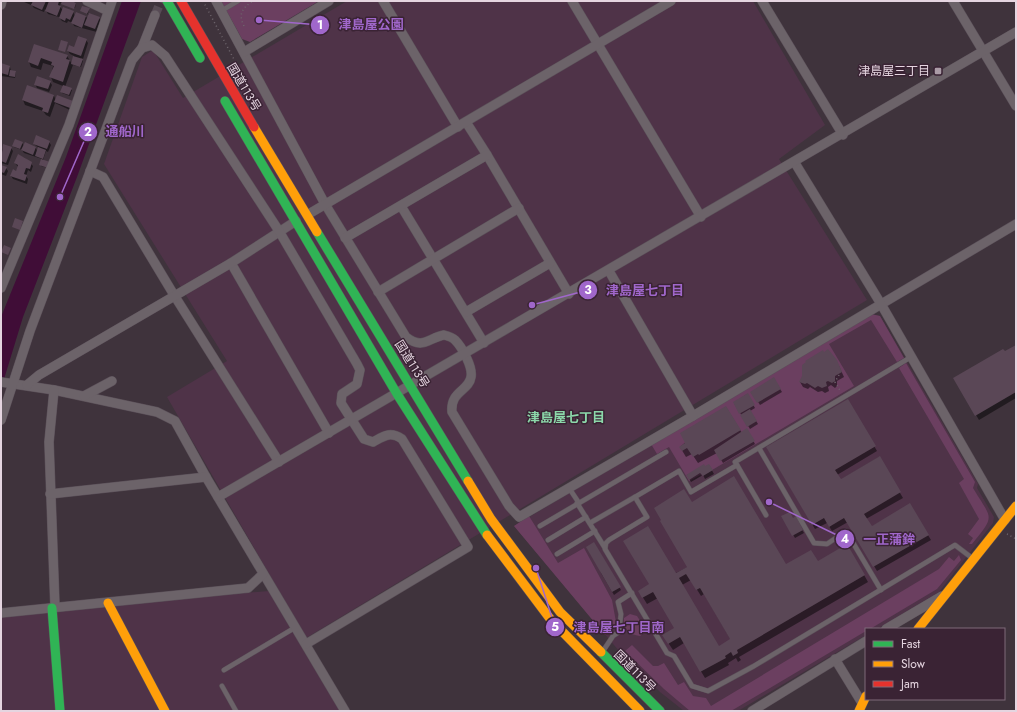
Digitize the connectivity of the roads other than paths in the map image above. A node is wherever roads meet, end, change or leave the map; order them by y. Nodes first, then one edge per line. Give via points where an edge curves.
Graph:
1 (2, 1) edge
2 (86, 1) edge
3 (112, 1) edge
4 (167, 1) edge
5 (181, 1) edge
6 (216, 1) edge
7 (238, 1) edge
8 (329, 1) edge
9 (383, 1) edge
10 (572, 1) edge
11 (671, 1) edge
12 (762, 1) edge
13 (953, 1) edge
14 (1, 5) edge
15 (108, 11) junction
16 (221, 11) junction
17 (155, 15) tunnel mouth
18 (1016, 32) edge
19 (598, 44) junction
20 (142, 48) junction
21 (984, 51) junction
22 (244, 52) junction
23 (206, 68) dead end
24 (221, 94) dead end
25 (1016, 106) edge
26 (462, 124) junction
27 (842, 135) junction
28 (487, 154) junction
29 (795, 162) junction
30 (90, 171) junction
31 (325, 204) junction
32 (402, 206) junction
33 (519, 208) junction
34 (307, 215) junction
35 (701, 217) junction
36 (296, 222) junction
37 (1016, 224) edge
38 (279, 231) junction
39 (345, 238) junction
40 (434, 258) junction
41 (231, 263) junction
42 (550, 263) junction
43 (609, 271) junction
44 (1, 288) edge
45 (378, 292) junction
46 (570, 294) junction
47 (174, 295) junction
48 (881, 304) junction
49 (466, 312) junction
50 (484, 343) junction
51 (464, 355) junction
52 (911, 357) junction
53 (112, 381) dead end
54 (1, 382) edge
55 (13, 383) junction
56 (27, 385) junction
57 (412, 385) junction
58 (54, 390) junction
59 (397, 394) junction
60 (84, 396) junction
61 (693, 416) junction
62 (1, 420) edge
63 (352, 420) junction
64 (329, 433) junction
65 (759, 448) junction
66 (666, 452) dead end
67 (279, 462) junction
68 (737, 465) junction
69 (206, 477) junction
70 (570, 488) junction
71 (50, 494) junction
72 (218, 497) junction
73 (635, 497) junction
74 (578, 503) junction
75 (1016, 506) edge
76 (766, 515) dead end
77 (586, 517) junction
78 (1004, 520) junction
79 (590, 523) junction
80 (540, 526) dead end
81 (594, 531) junction
82 (548, 540) dead end
83 (605, 550) junction
84 (558, 554) dead end
85 (974, 559) junction
86 (264, 574) junction
87 (881, 590) junction
88 (947, 593) junction
89 (632, 594) junction
90 (108, 603) junction
91 (54, 607) junction
92 (1, 613) edge
93 (296, 627) junction
94 (888, 628) edge
95 (919, 628) edge
96 (865, 642) edge
97 (306, 644) junction
98 (601, 654) junction
99 (835, 659) junction
100 (224, 670) dead end
101 (222, 686) dead end
102 (862, 703) edge
103 (60, 711) edge
104 (165, 711) edge
105 (236, 711) edge
106 (345, 711) edge
107 (640, 711) edge
108 (660, 711) edge
109 (752, 711) edge

1 - 14 street
2 - 15 street
3 - 15 street
4 - 23 main road
5 - 34 main road, 国道113号 via 219,70
6 - 16 street
7 - 16 lane
8 - 22 street
9 - 26 street
10 - 19 street
11 - 19 street
12 - 27 street
13 - 21 street
15 - 44 street via 69,126
16 - 22 street
17 - 20 street
18 - 21 street
19 - 26 street
19 - 35 street
20 - 30 street via 132,60
20 - 38 street via 152,45 165,56
21 - 25 street
21 - 27 street
22 - 31 street
24 - 36 main road, 国道113号
26 - 28 street
26 - 31 street
27 - 29 street
28 - 32 street
28 - 33 street
29 - 35 street
29 - 48 street
30 - 47 street via 103,177
30 - 55 street
31 - 34 street
31 - 39 street
32 - 39 street
32 - 40 street
33 - 40 street
33 - 42 street
34 - 57 main road, 国道113号
35 - 43 street
36 - 38 street
36 - 59 main road, 国道113号
37 - 48 street
38 - 41 street
38 - 63 street via 360,370 357,384 342,394 341,398 341,403
39 - 45 street
40 - 45 street
40 - 49 street
41 - 47 street
41 - 64 street
42 - 46 street
42 - 49 street
43 - 46 street
43 - 61 street
45 - 51 street via 411,341 426,343 438,336 449,336 458,343
46 - 50 street
47 - 56 street via 39,375
47 - 67 street
48 - 52 street
48 - 61 street
49 - 50 street
50 - 51 street
51 - 57 street
51 - 70 street via 470,367 471,377 468,384 455,397 452,412 509,506 519,517
52 - 65 lane
52 - 78 street
53 - 60 street
54 - 55 street
55 - 56 street
55 - 62 street
56 - 58 street
57 - 59 street
57 - 98 main road, 国道113号 via 491,519 560,612
58 - 60 street
58 - 71 street via 49,442
59 - 63 street
59 - 107 main road, 国道113号 via 481,528 551,620
60 - 69 street via 158,412 175,421
61 - 70 street
63 - 64 street
63 - 97 street via 368,442 389,434 395,434 402,439 468,547
64 - 67 street
65 - 68 lane via 735,462
65 - 87 lane via 814,542 827,544 846,531
66 - 74 lane
67 - 72 street
68 - 73 lane via 691,492 679,471
68 - 76 lane
69 - 71 street
69 - 72 street
70 - 74 lane
71 - 91 street
72 - 86 street
73 - 79 lane
73 - 83 lane via 647,517 609,540
74 - 77 lane
74 - 80 lane
75 - 78 main road
77 - 79 lane
77 - 82 lane
78 - 85 main road
79 - 81 lane
81 - 83 lane
81 - 84 lane
83 - 89 lane
85 - 87 lane via 955,545
85 - 88 main road
86 - 90 street via 248,588
86 - 93 street
87 - 89 lane via 708,691 692,686 674,656 667,653 660,643
88 - 94 street
88 - 95 main road
89 - 98 lane via 618,602 621,614 619,632 613,636
90 - 91 street
90 - 104 main road
91 - 92 street
91 - 103 main road
93 - 97 street
93 - 100 lane
96 - 99 street
97 - 106 street
98 - 108 main road, 国道113号
99 - 102 street
99 - 109 street
101 - 105 lane

